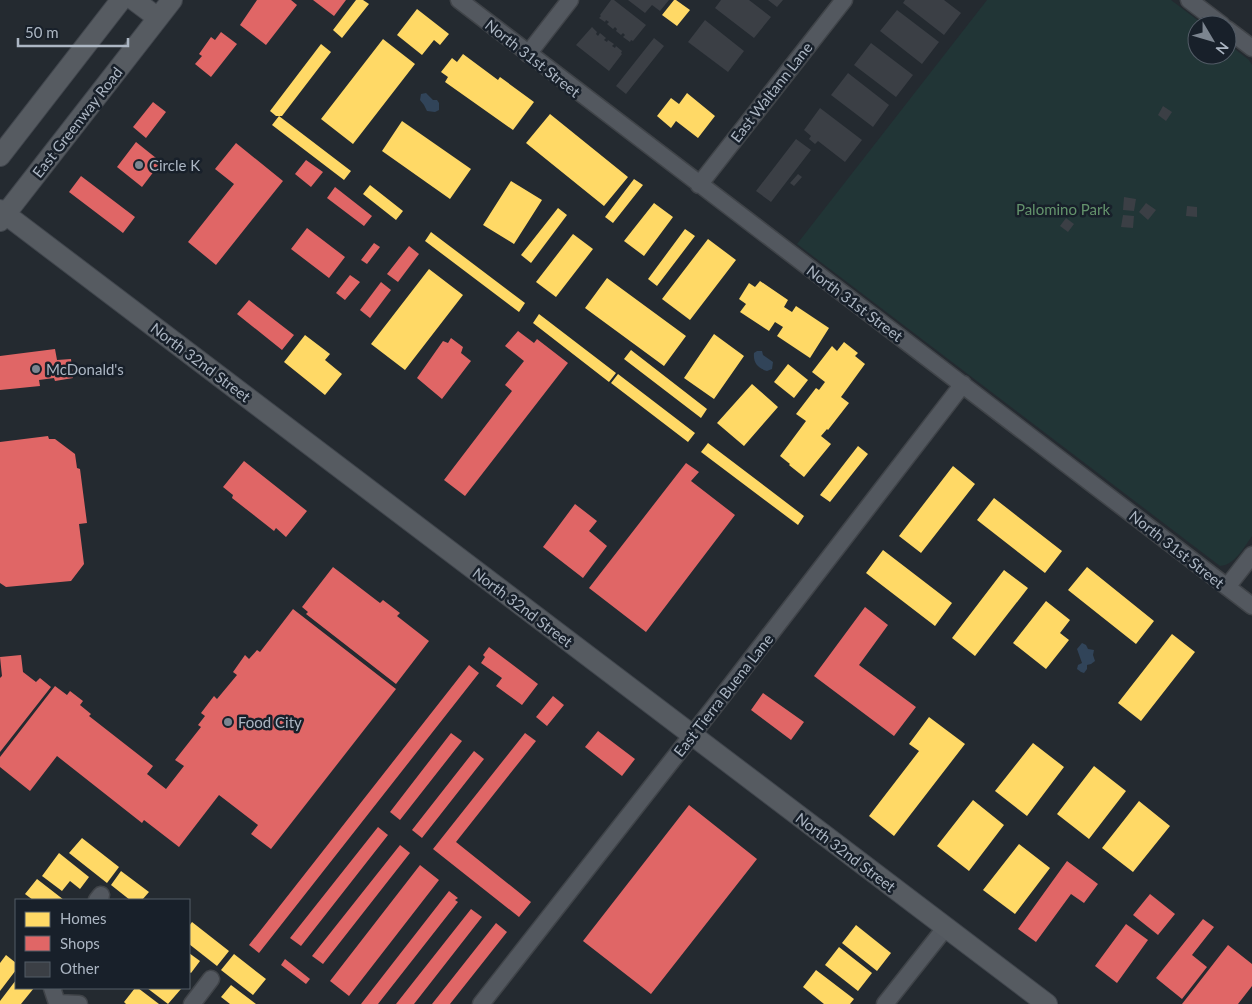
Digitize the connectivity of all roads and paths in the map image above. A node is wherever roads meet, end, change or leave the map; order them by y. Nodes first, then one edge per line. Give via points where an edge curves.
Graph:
1 (121, 0) edge
2 (134, 0) edge
3 (172, 0) edge
4 (459, 0) edge
5 (570, 0) edge
6 (844, 0) edge
7 (1189, 0) edge
8 (1209, 15) edge
9 (158, 18) junction
10 (1237, 37) edge
11 (1252, 48) edge
12 (528, 54) junction
13 (0, 156) edge
14 (699, 185) junction
15 (2, 215) edge
16 (963, 384) junction
17 (1252, 555) edge
18 (1227, 587) junction
19 (1252, 606) edge
20 (692, 735) junction
21 (946, 927) junction
22 (211, 979) dead end
23 (55, 998) edge
24 (80, 1004) edge
25 (192, 1004) edge
26 (481, 1004) edge
27 (885, 1004) edge
28 (1047, 1004) edge

1 - 13 main road
2 - 9 main road
3 - 9 main road, East Greenway Road
4 - 12 street, North 31st Street
5 - 12 street
6 - 14 street, East Waltann Lane
7 - 8 street
9 - 15 main road, East Greenway Road
10 - 11 street
12 - 14 street, North 31st Street
14 - 16 street, North 31st Street
15 - 20 main road, North 32nd Street
16 - 18 street, North 31st Street
16 - 20 street, East Tierra Buena Lane
17 - 18 street
18 - 19 street, North 31st Street
20 - 21 main road, North 32nd Street
20 - 26 street, East Tierra Buena Lane
21 - 27 street
21 - 28 main road, North 32nd Street
22 - 25 street
23 - 24 street

